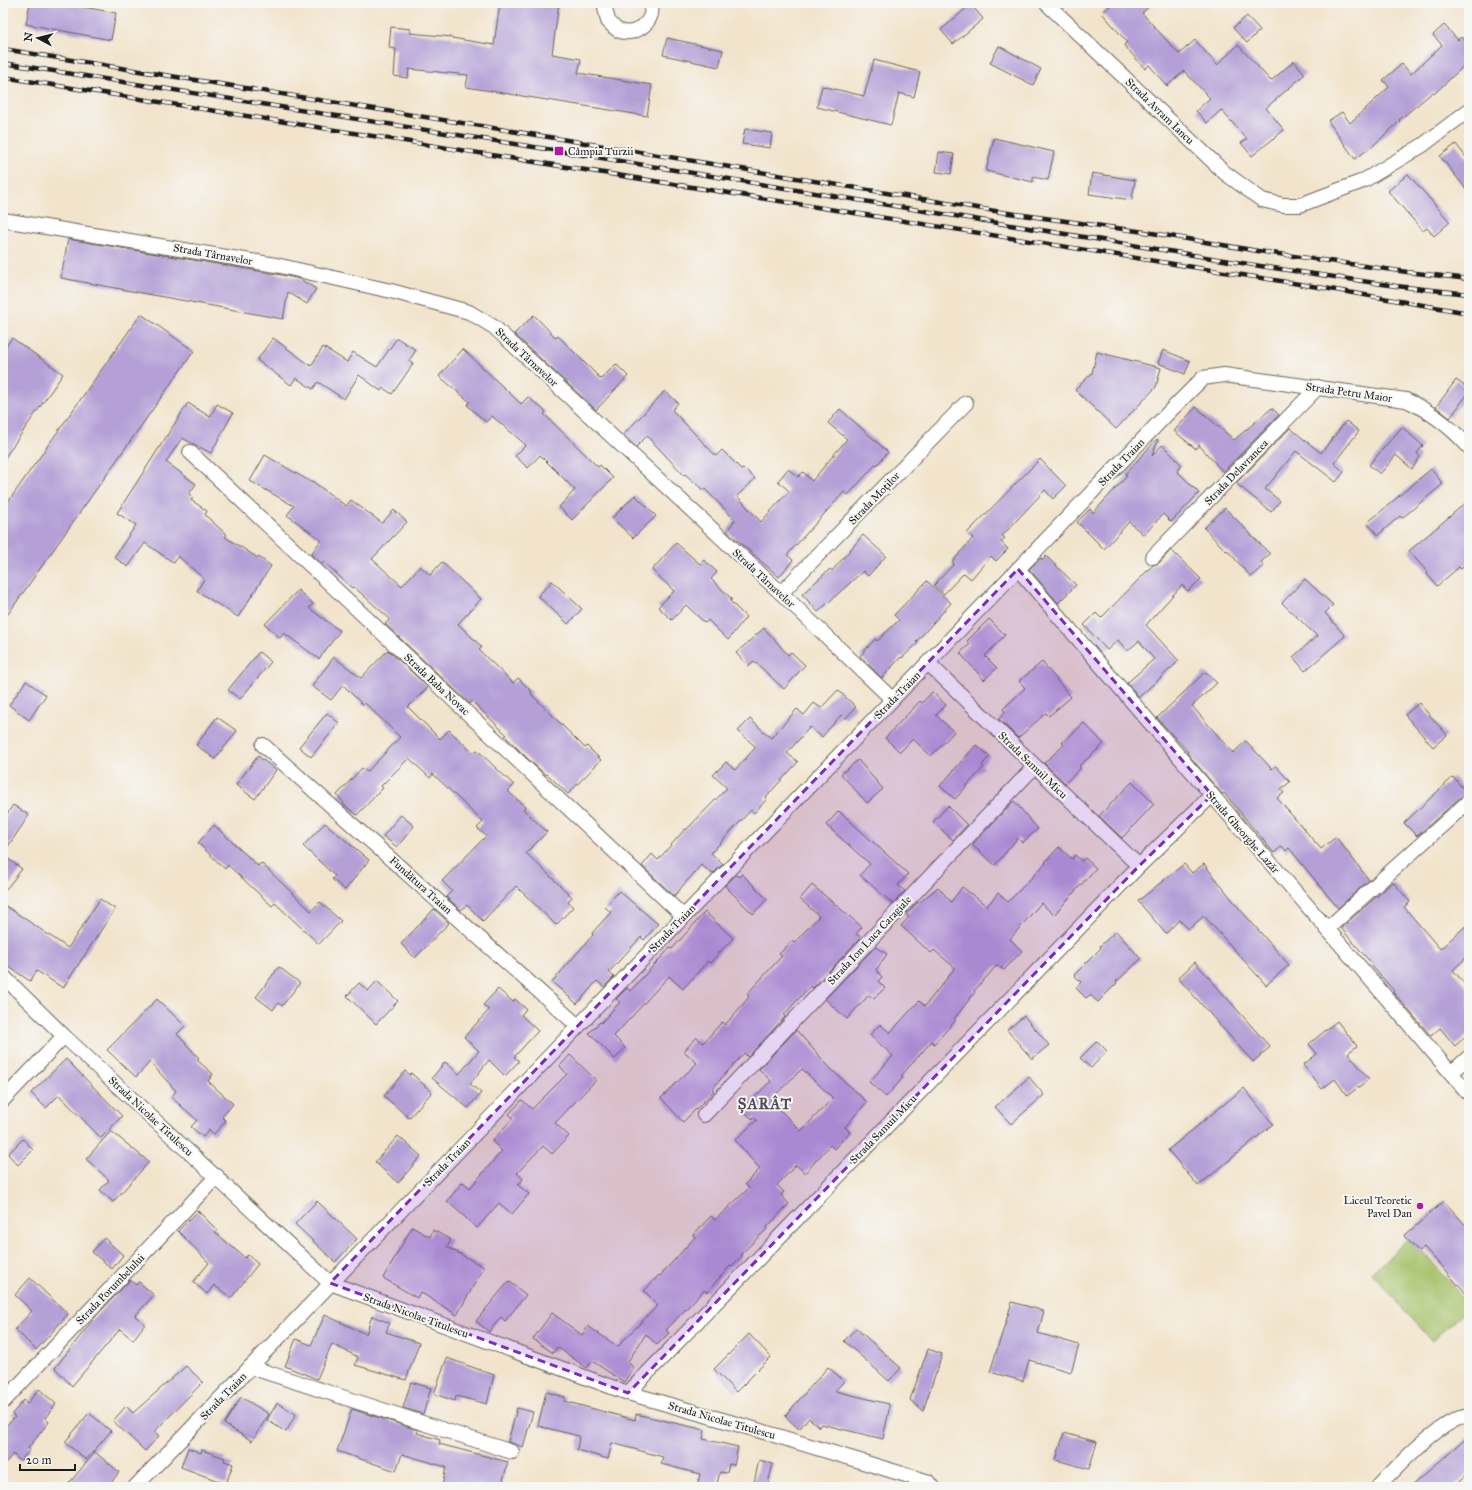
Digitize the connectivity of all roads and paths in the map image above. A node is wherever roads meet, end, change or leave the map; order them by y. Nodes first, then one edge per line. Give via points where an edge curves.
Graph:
1 (604, 3) edge
2 (650, 3) edge
3 (1046, 3) edge
4 (1469, 110) edge
5 (3, 220) edge
6 (1213, 377) joint
7 (1318, 387) junction
8 (966, 403) dead end
9 (1469, 447) edge
10 (190, 452) dead end
11 (1153, 557) dead end
12 (1018, 570) junction
13 (781, 593) junction
14 (928, 663) junction
15 (892, 700) junction
16 (263, 745) dead end
17 (1035, 766) junction
18 (1212, 795) junction
19 (1469, 801) edge
20 (1139, 866) junction
21 (683, 916) junction
22 (1328, 929) junction
23 (3, 976) edge
24 (578, 1026) junction
25 (64, 1036) junction
26 (1469, 1057) edge
27 (1451, 1073) junction
28 (1469, 1094) edge
29 (3, 1100) edge
30 (704, 1115) dead end
31 (217, 1176) junction
32 (330, 1283) junction
33 (250, 1367) junction
34 (628, 1392) junction
35 (3, 1402) edge
36 (1469, 1415) edge
37 (512, 1452) dead end
38 (930, 1485) edge
39 (135, 1487) edge
40 (1378, 1487) edge

1 - 2 street via 608,21 620,31 635,32 648,22 652,8
3 - 4 street, Strada Avram Iancu via 1224,173 1262,200 1283,205 1300,205 1363,181 1423,146
5 - 13 street, Strada Târnavelor via 276,265 469,312 494,327
6 - 7 street, Strada Petru Maior via 1224,375
6 - 12 street, Strada Traian via 1203,378
7 - 9 street, Strada Petru Maior via 1406,400 1439,418
7 - 11 street, Strada Delavrancea
8 - 13 street, Strada Moților
10 - 21 street, Strada Baba Novac
12 - 14 street, Strada Traian
12 - 18 street, Strada Gheorghe Lazăr
13 - 15 street, Strada Târnavelor
14 - 15 street, Strada Traian
14 - 17 street, Strada Samuil Micu
15 - 21 street, Strada Traian
16 - 24 street, Fundătura Traian
17 - 20 street, Strada Samuil Micu
17 - 30 street, Strada Ion Luca Caragiale
18 - 20 street, Strada Samuil Micu
18 - 22 street, Strada Gheorghe Lazăr
19 - 22 street
20 - 34 street, Strada Samuil Micu
21 - 24 street, Strada Traian
22 - 27 street, Strada Gheorghe Lazăr
23 - 25 street, Strada Nicolae Titulescu
24 - 32 street, Strada Traian
25 - 29 street
25 - 31 street, Strada Nicolae Titulescu
26 - 27 street
27 - 28 street, Strada Gheorghe Lazăr
31 - 32 street, Strada Nicolae Titulescu
31 - 35 street, Strada Porumbelului
32 - 33 street, Strada Traian
32 - 34 street, Strada Nicolae Titulescu
33 - 37 street
33 - 39 street, Strada Traian
34 - 38 street, Strada Nicolae Titulescu
36 - 40 street via 1462,1416 1434,1433

